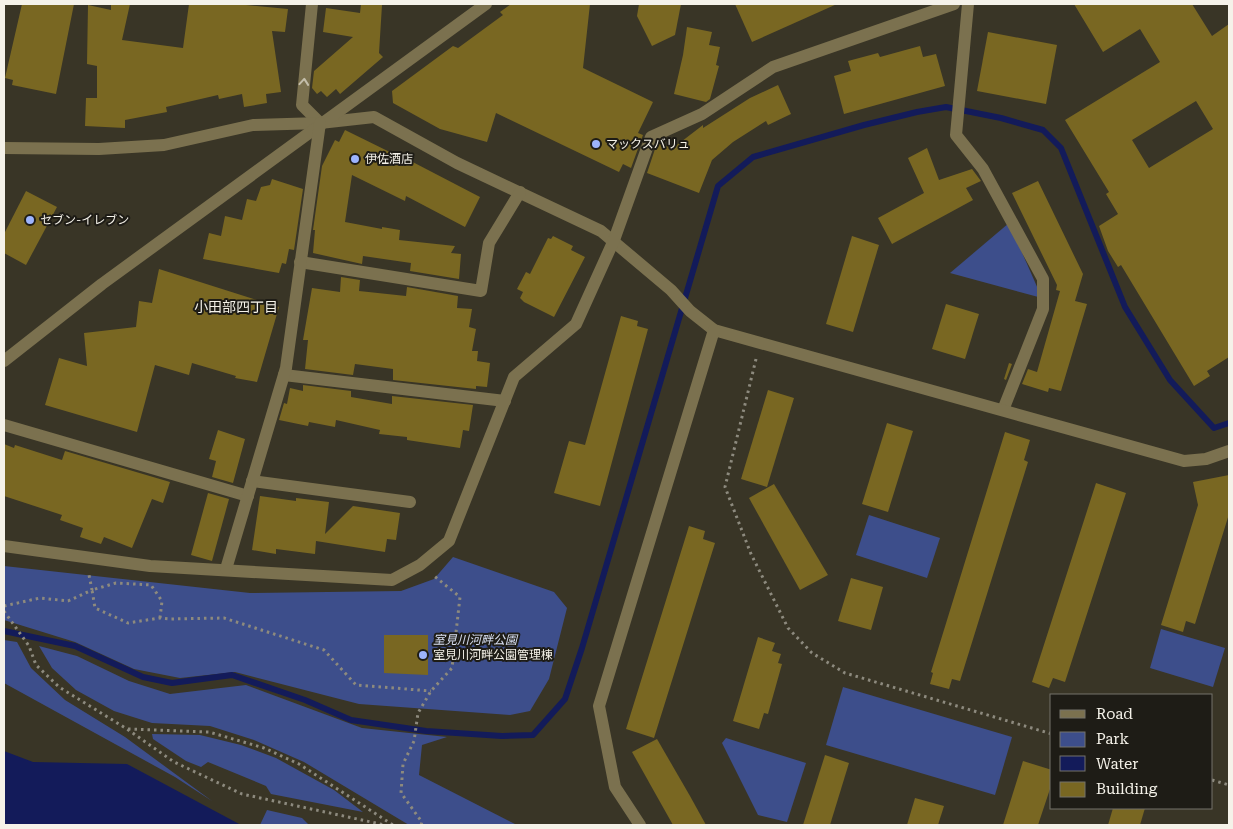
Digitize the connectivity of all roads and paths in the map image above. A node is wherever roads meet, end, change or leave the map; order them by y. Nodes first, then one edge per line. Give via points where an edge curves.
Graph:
1 (312, 4) edge
2 (486, 4) edge
3 (954, 4) edge
4 (968, 4) edge
5 (320, 123) junction
6 (4, 148) edge
7 (520, 192) junction
8 (614, 240) junction
9 (300, 262) junction
10 (714, 330) junction
11 (759, 343) junction
12 (4, 361) edge
13 (284, 376) junction
14 (505, 401) junction
15 (1003, 410) junction
16 (4, 425) edge
17 (1229, 451) edge
18 (252, 481) junction
19 (248, 496) junction
20 (410, 502) dead end
21 (4, 546) edge
22 (86, 558) junction
23 (420, 566) junction
24 (226, 569) junction
25 (92, 590) junction
26 (4, 606) edge
27 (4, 611) edge
28 (160, 618) junction
29 (431, 691) junction
30 (127, 729) junction
31 (1050, 733) edge
32 (1213, 780) edge
33 (1229, 785) edge
34 (385, 825) edge
35 (393, 825) edge
36 (421, 825) edge
37 (640, 825) edge

5 -> 1 street via 302,105
2 - 5 street
3 - 8 street via 773,67 702,114 651,137
4 - 15 street via 956,135 983,169 1043,279 1043,309
5 - 6 street via 253,125 164,145 99,150
5 - 7 street via 374,117 457,163
5 - 9 street
5 - 12 street via 102,284
7 - 8 street
7 - 9 street via 489,243 481,291
8 - 10 street via 671,290 690,312
8 - 14 street via 576,324 514,377
9 - 13 street
10 - 11 street
10 - 37 street via 599,706 615,787
11 - 15 street
11 - 31 path via 725,487 751,554 788,628 812,653 845,674
13 - 14 street
13 - 18 street
14 - 23 street via 449,541
15 - 17 street via 1184,461 1206,459
16 - 19 street
18 - 19 street
18 - 20 street
19 - 24 street
21 - 22 street
22 - 24 street via 150,566
22 - 25 path
23 - 24 street via 392,580
23 - 29 path via 460,597 452,668
25 - 26 path via 68,601 40,598
25 - 28 path via 95,608 128,623
25 - 28 path via 116,584 151,585 162,601
27 - 30 path via 30,646 36,665 59,687
28 - 29 path via 224,618 324,650 356,685
29 - 36 path via 418,713 414,741 403,764 401,793
30 - 34 path via 174,762 242,794
30 - 35 path via 209,732 264,748 300,764
32 - 33 path

